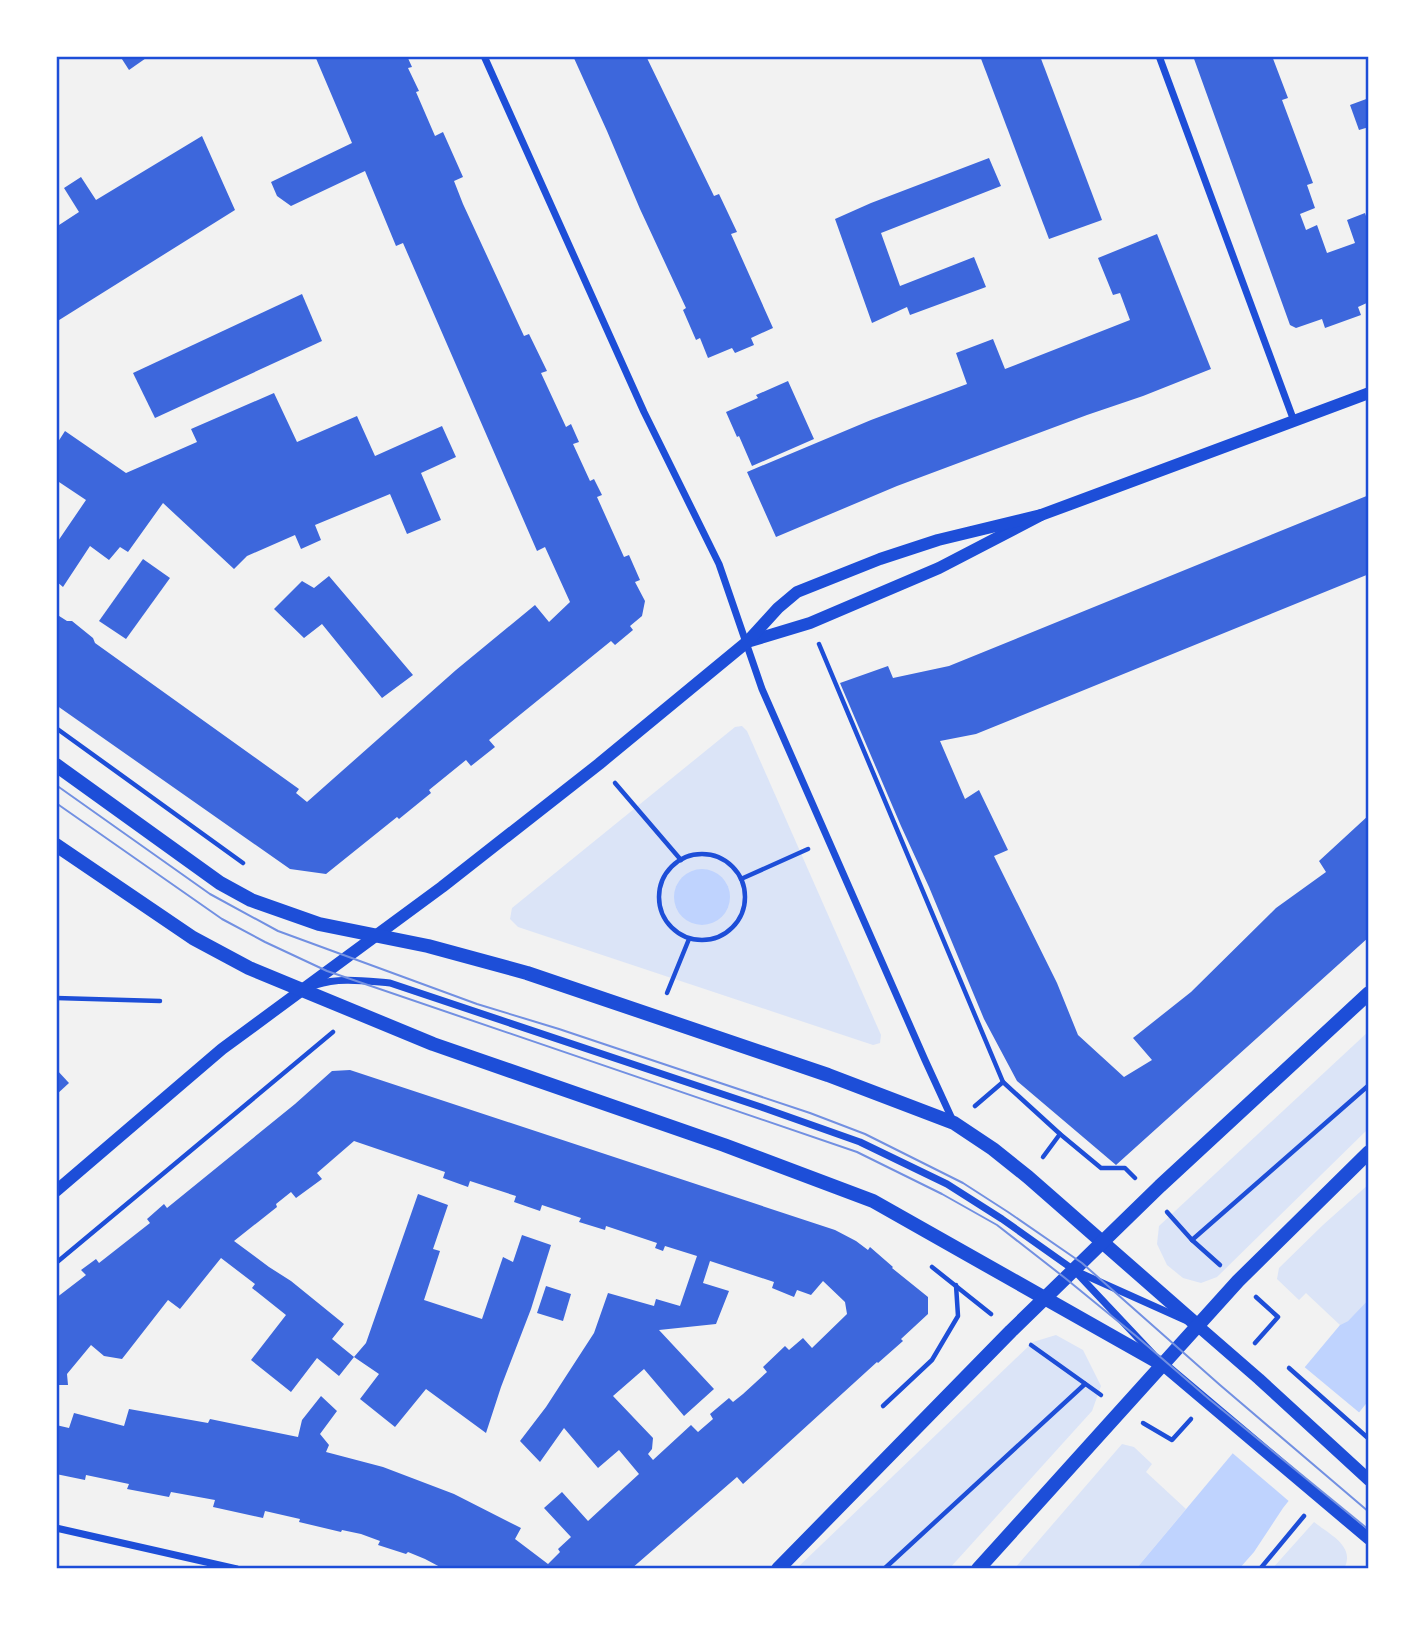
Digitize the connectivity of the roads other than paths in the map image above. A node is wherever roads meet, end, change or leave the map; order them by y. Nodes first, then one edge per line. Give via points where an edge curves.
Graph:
1 (484, 56) edge
2 (1159, 56) edge
3 (1369, 393) edge
4 (1294, 421) junction
5 (1041, 515) junction
6 (747, 642) junction
7 (56, 765) edge
8 (56, 845) edge
9 (375, 936) junction
10 (301, 990) junction
11 (1369, 993) edge
12 (954, 1123) junction
13 (1369, 1152) edge
14 (56, 1191) edge
15 (1103, 1241) junction
16 (1074, 1270) junction
17 (1046, 1298) junction
18 (1198, 1326) junction
19 (1163, 1365) junction
20 (1369, 1480) edge
21 (56, 1528) edge
22 (1369, 1539) edge
23 (237, 1569) edge
24 (778, 1569) edge
25 (978, 1569) edge

1 - 6 street via 644,412 719,564
2 - 4 street
3 - 4 street
4 - 5 street
5 - 6 street via 939,568 810,623
5 - 6 street via 938,540 797,592
6 - 9 street via 599,764
6 - 12 street via 762,689
7 - 9 main road via 220,883 251,900 319,924
8 - 10 main road via 193,938
9 - 10 street
9 - 12 main road via 511,968 828,1075
10 - 14 street via 222,1049
10 - 16 street via 324,982 390,983 860,1142 947,1184
10 - 17 main road via 433,1044 873,1201
11 - 15 main road
12 - 15 main road via 993,1149
13 - 18 main road
15 - 16 main road
15 - 18 main road
16 - 17 main road
16 - 18 street
16 - 19 street
17 - 19 main road
17 - 24 main road
18 - 19 main road
18 - 20 street
19 - 22 street
19 - 25 main road
21 - 23 street

